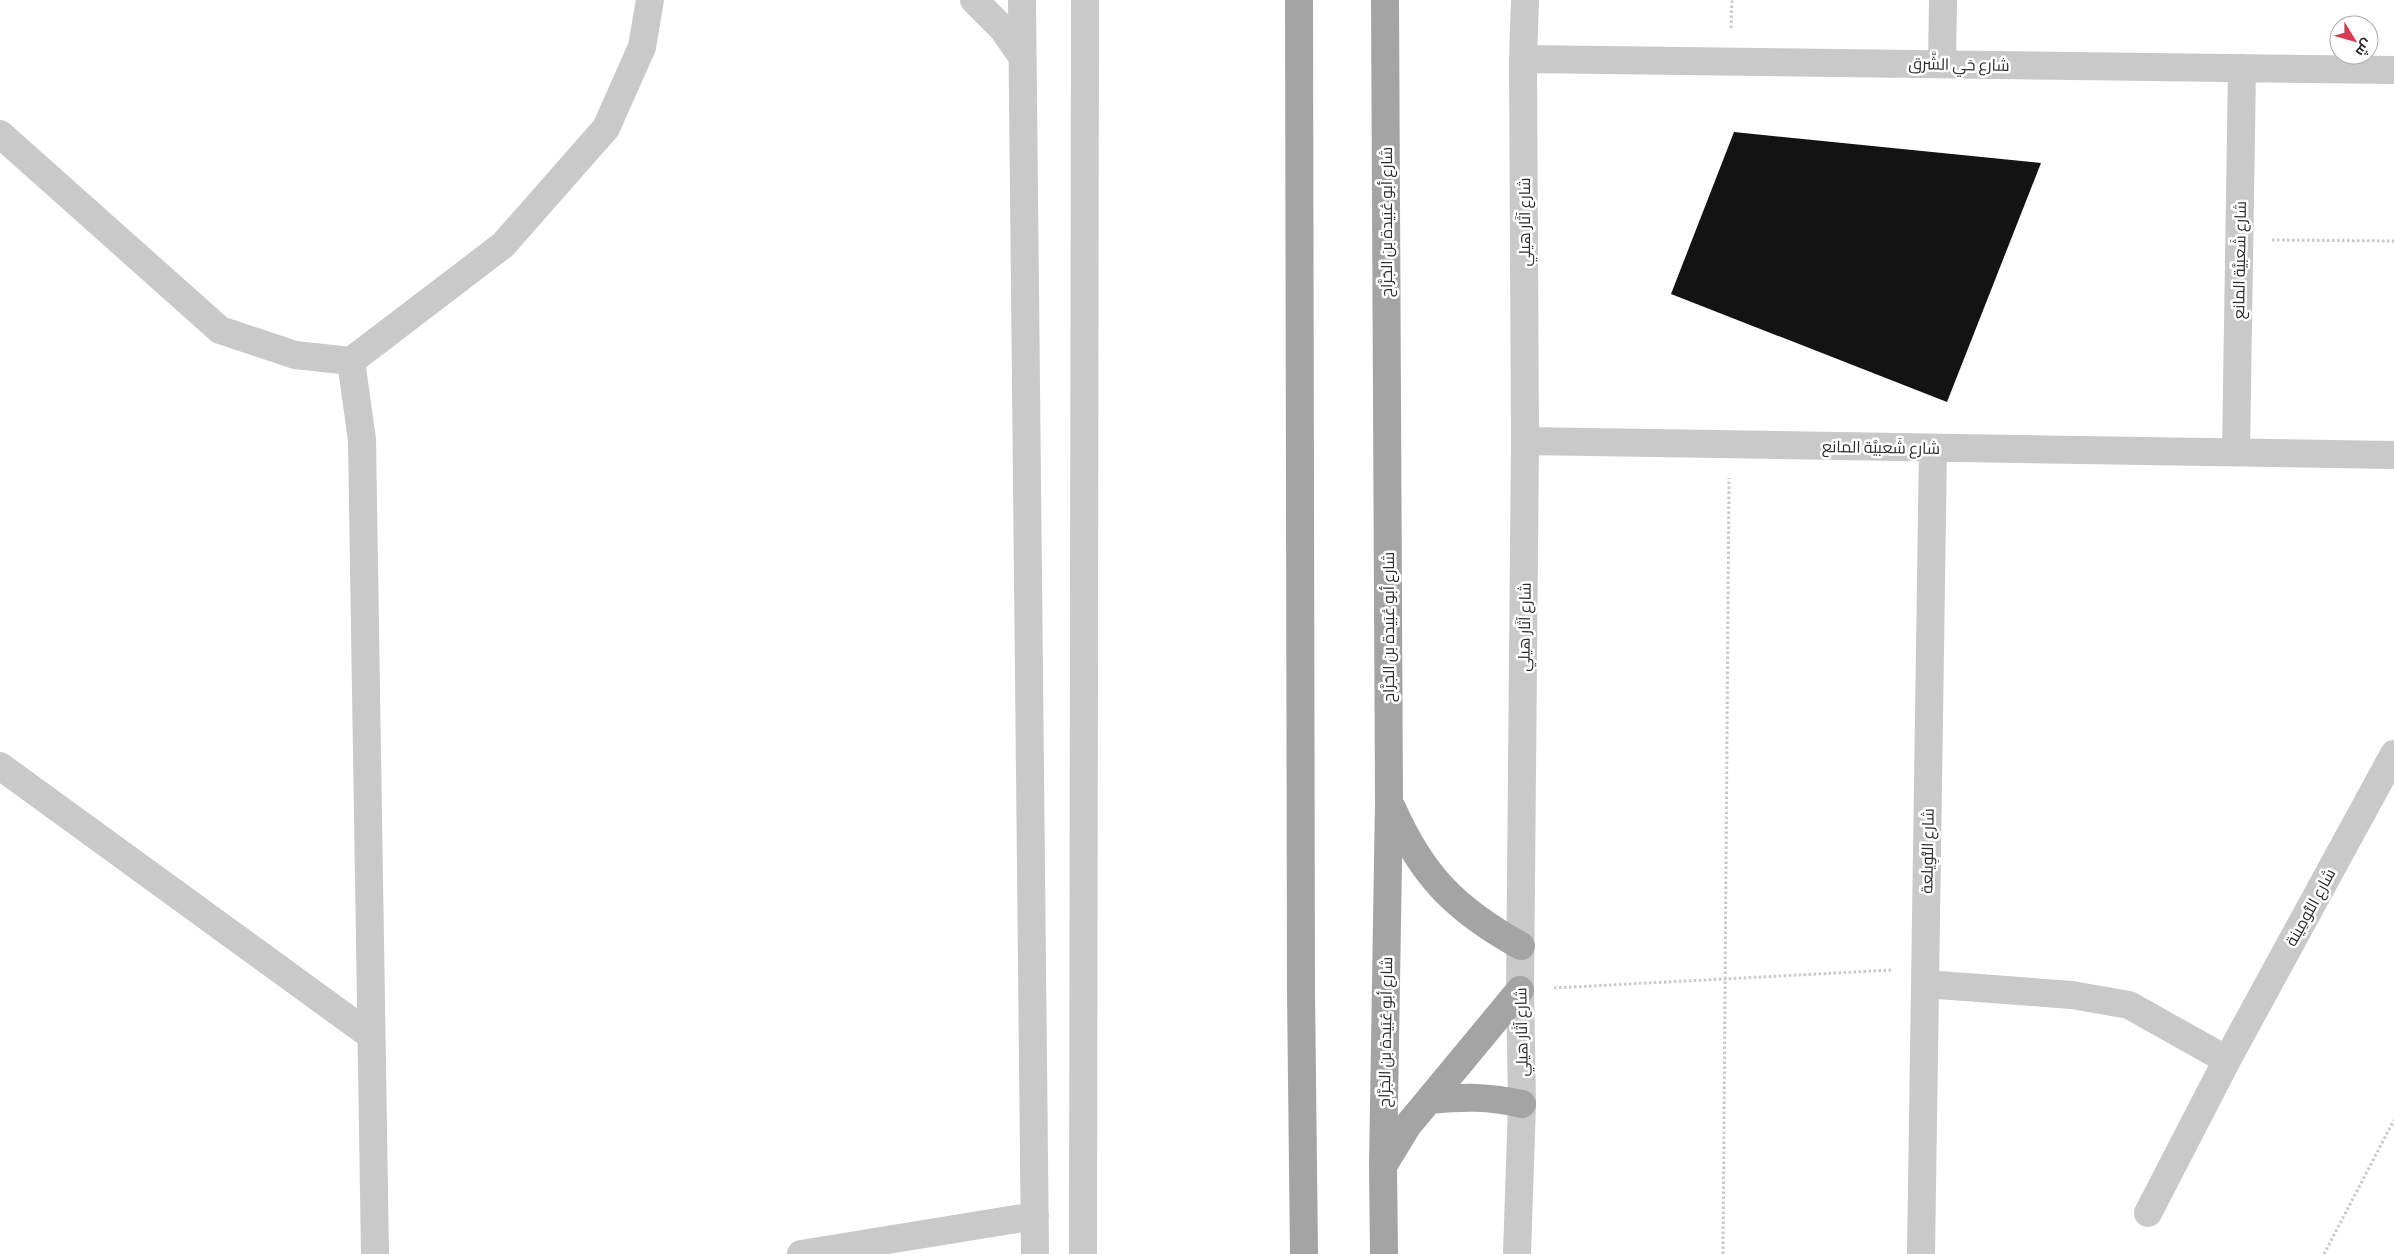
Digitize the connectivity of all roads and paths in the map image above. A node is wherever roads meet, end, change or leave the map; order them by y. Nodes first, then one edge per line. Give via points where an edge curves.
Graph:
1 (650, 0) edge
2 (974, 0) edge
3 (1022, 0) edge
4 (1085, 0) edge
5 (1299, 0) edge
6 (1385, 0) edge
7 (1526, 0) edge
8 (1943, 0) edge
9 (1022, 55) junction
10 (1524, 59) junction
11 (1942, 64) junction
12 (2242, 68) junction
13 (2394, 70) edge
14 (0, 134) edge
15 (2239, 239) junction
16 (2394, 241) edge
17 (351, 361) junction
18 (1525, 441) junction
19 (1730, 445) junction
20 (1933, 448) junction
21 (2236, 452) junction
22 (2394, 455) edge
23 (2394, 754) edge
24 (0, 766) edge
25 (1389, 801) junction
26 (1521, 946) junction
27 (1925, 976) junction
28 (1726, 977) junction
29 (1520, 990) junction
30 (370, 1036) junction
31 (2226, 1060) junction
32 (1429, 1100) junction
33 (1522, 1104) junction
34 (2394, 1120) edge
35 (1383, 1166) junction
36 (2148, 1213) dead end
37 (1035, 1216) junction
38 (375, 1254) edge
39 (801, 1254) edge
40 (1035, 1254) edge
41 (1083, 1254) edge
42 (1304, 1254) edge
43 (1384, 1254) edge
44 (1517, 1254) edge
45 (1723, 1254) edge
46 (1921, 1254) edge
47 (2324, 1254) edge

1 - 17 street via 642,47 606,128 502,245
2 - 9 street via 1002,28
3 - 9 street
4 - 41 street
5 - 42 main road via 1300,981
6 - 25 main road, شارع أبو عُبَيدة بن الجَرَّاح
7 - 10 street, شارع آثَار هيلي
8 - 11 street
9 - 37 street
10 - 11 street, شارع حَي الشَّرق
10 - 18 street, شارع آثَار هيلي
11 - 12 street, شارع حَي الشَّرق
12 - 13 street, شارع حَي الشَّرق
12 - 15 street, شارع شَعبيَّة المانع
14 - 17 street via 220,330 295,355
15 - 16 path
15 - 21 street, شارع شَعبيَّة المانع
17 - 30 street via 362,440
18 - 19 street, شارع شَعبيَّة المانع
18 - 26 street, شارع آثَار هيلي
19 - 20 street, شارع شَعبيَّة المانع
19 - 28 path
20 - 21 street, شارع شَعبيَّة المانع
20 - 27 street, شارع التُّوِيلعة
21 - 22 street, شارع شَعبيَّة المانع
23 - 31 street, شارع التُّومِينة
24 - 30 street
25 - 26 main road via 1405,837 1427,871 1454,901 1486,926
25 - 35 main road, شارع أبو عُبَيدة بن الجَرَّاح
26 - 29 street, شارع آثَار هيلي
27 - 28 path
27 - 31 street via 2129,1005
27 - 46 street, شارع التُّوِيلعة
28 - 29 path
28 - 45 path
29 - 32 main road
29 - 33 street, شارع آثَار هيلي
30 - 38 street
31 - 36 street, شارع التُّومِينة
32 - 33 main road via 1476,1097
32 - 35 main road via 1408,1125
33 - 44 street, شارع آثَار هيلي
34 - 47 path
35 - 43 main road, شارع أبو عُبَيدة بن الجَرَّاح
37 - 39 street
37 - 40 street

